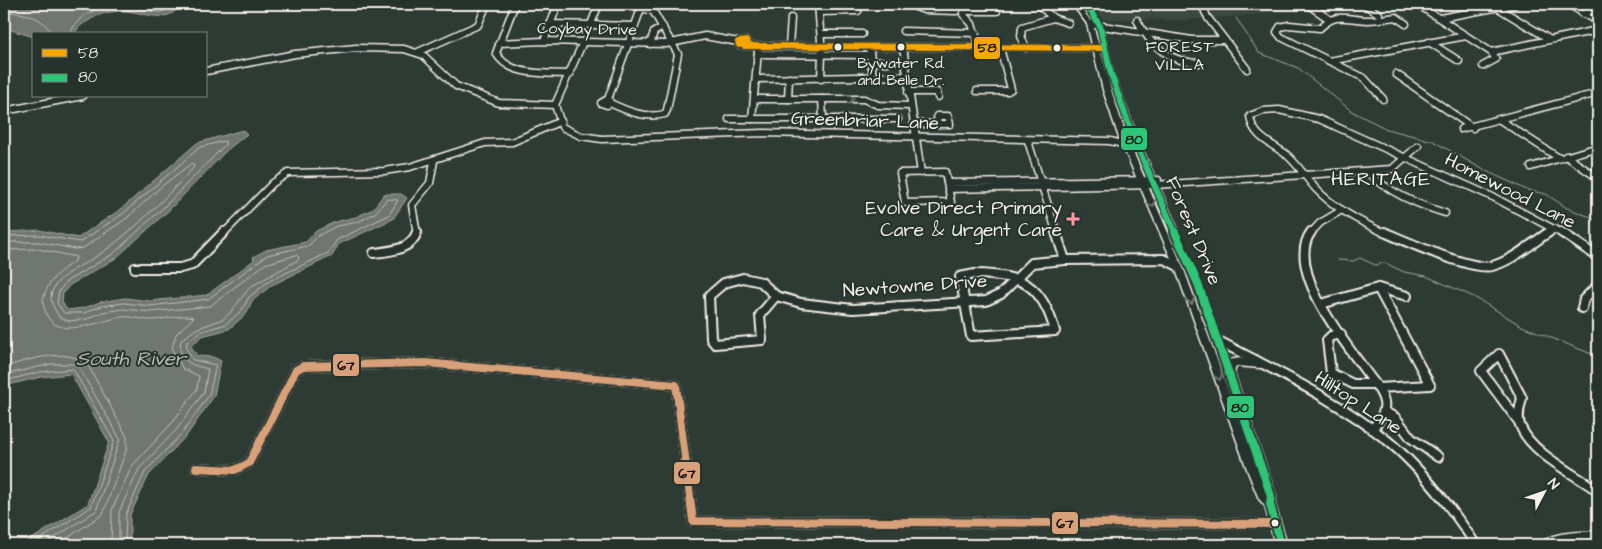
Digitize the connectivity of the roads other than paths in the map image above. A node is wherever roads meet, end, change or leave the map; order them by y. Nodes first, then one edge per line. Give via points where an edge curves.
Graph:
1 (487, 4) edge
2 (515, 4) edge
3 (558, 4) edge
4 (600, 4) edge
5 (818, 4) edge
6 (908, 4) edge
7 (1075, 4) edge
8 (1087, 4) edge
9 (1202, 4) edge
10 (1307, 4) edge
11 (1329, 4) edge
12 (1364, 4) edge
13 (1417, 4) edge
14 (1516, 4) edge
15 (1565, 4) edge
16 (1494, 5) edge
17 (642, 6) edge
18 (1040, 6) dead end
19 (1315, 8) junction
20 (1598, 8) edge
21 (964, 9) edge
22 (997, 11) dead end
23 (820, 12) junction
24 (858, 12) dead end
25 (1379, 14) dead end
26 (1582, 14) junction
27 (790, 18) dead end
28 (1053, 18) junction
29 (1440, 18) junction
30 (1332, 19) junction
31 (1137, 20) dead end
32 (1068, 23) dead end
33 (1598, 23) edge
34 (550, 24) junction
35 (591, 24) junction
36 (1090, 24) junction
37 (1406, 24) dead end
38 (635, 26) junction
39 (1100, 26) junction
40 (663, 27) junction
41 (1598, 30) edge
42 (903, 31) dead end
43 (976, 32) junction
44 (1142, 32) junction
45 (821, 34) junction
46 (862, 34) dead end
47 (1466, 36) junction
48 (1549, 39) junction
49 (1224, 40) junction
50 (544, 41) junction
51 (583, 42) junction
52 (1429, 42) junction
53 (499, 43) junction
54 (628, 43) junction
55 (673, 43) junction
56 (650, 44) junction
57 (758, 46) junction
58 (789, 46) junction
59 (822, 46) junction
60 (869, 46) junction
61 (903, 47) junction
62 (979, 47) junction
63 (1000, 48) junction
64 (1026, 48) junction
65 (1096, 48) junction
66 (1105, 48) junction
67 (418, 52) junction
68 (1491, 52) junction
69 (758, 54) junction
70 (822, 54) junction
71 (870, 55) junction
72 (1329, 61) junction
73 (1459, 61) dead end
74 (871, 62) junction
75 (888, 62) dead end
76 (1199, 63) dead end
77 (1483, 66) dead end
78 (1105, 67) junction
79 (1247, 70) dead end
80 (208, 71) edge
81 (570, 74) junction
82 (1396, 74) dead end
83 (907, 76) junction
84 (873, 77) junction
85 (789, 78) junction
86 (821, 78) junction
87 (756, 79) junction
88 (977, 91) dead end
89 (908, 92) junction
90 (1598, 93) edge
91 (938, 97) dead end
92 (72, 98) edge
93 (755, 99) junction
94 (788, 99) junction
95 (822, 99) junction
96 (1383, 99) dead end
97 (878, 104) junction
98 (555, 105) junction
99 (910, 106) junction
100 (4, 111) edge
101 (729, 119) dead end
102 (752, 119) junction
103 (823, 119) junction
104 (874, 119) junction
105 (898, 119) dead end
106 (1500, 120) junction
107 (561, 122) junction
108 (914, 124) junction
109 (938, 124) dead end
110 (1473, 128) junction
111 (1461, 129) dead end
112 (1122, 134) junction
113 (917, 138) junction
114 (1028, 141) junction
115 (1110, 141) junction
116 (1127, 146) junction
117 (1418, 146) dead end
118 (1598, 147) edge
119 (1562, 157) junction
120 (1405, 158) junction
121 (434, 161) junction
122 (1531, 167) dead end
123 (1367, 172) junction
124 (921, 173) junction
125 (1307, 177) junction
126 (1598, 178) edge
127 (1143, 182) junction
128 (1154, 182) junction
129 (1040, 185) junction
130 (948, 186) junction
131 (1342, 210) junction
132 (1445, 213) dead end
133 (1554, 228) junction
134 (1173, 251) junction
135 (374, 253) dead end
136 (1598, 257) edge
137 (1164, 259) junction
138 (1065, 260) junction
139 (1178, 266) junction
140 (135, 268) dead end
141 (1017, 277) junction
142 (1598, 285) edge
143 (1378, 288) junction
144 (776, 296) junction
145 (1407, 296) dead end
146 (965, 302) junction
147 (1322, 304) junction
148 (1582, 308) dead end
149 (1202, 331) junction
150 (1341, 334) junction
151 (1217, 340) junction
152 (1260, 364) junction
153 (1229, 373) junction
154 (1376, 386) junction
155 (1384, 412) junction
156 (1519, 422) junction
157 (1372, 429) junction
158 (1438, 457) dead end
159 (196, 468) dead end
160 (1598, 491) edge
161 (1270, 504) junction
162 (1276, 524) junction
163 (1598, 536) edge
164 (1281, 545) edge
165 (1476, 545) edge
166 (1547, 545) edge

1 - 67 street via 478,25
2 - 53 street
3 - 34 street
4 - 35 street
5 - 23 street
6 - 21 street via 924,10
7 - 36 main road, Forest Drive
8 - 39 main road, Forest Drive
9 - 49 street
10 - 19 street
11 - 19 street
12 - 25 street
13 - 29 street
14 - 16 street
15 - 26 main road
16 - 29 street
16 - 48 street
17 - 38 street
17 - 40 street via 653,11
18 - 28 street
19 - 30 street
20 - 26 street
21 - 22 street
21 - 43 street
23 - 24 street
23 - 45 street
26 - 33 main road
27 - 58 street
28 - 32 street
28 - 64 street via 1022,27 1021,36
29 - 47 street
30 - 37 street via 1396,17
30 - 72 street via 1320,28 1285,25 1277,32
31 - 44 street
34 - 35 street
34 - 50 street
35 - 38 street
36 - 39 street
36 - 65 main road, Forest Drive
38 - 54 street
39 - 44 street
39 - 66 main road, Forest Drive
40 - 55 street
40 - 56 street via 654,32
41 - 48 street
42 - 43 street
43 - 62 street
44 - 49 street via 1192,40
44 - 76 street via 1149,43 1177,60 1187,64
45 - 46 street
45 - 59 street
47 - 52 street
47 - 68 street
48 - 68 street
49 - 79 street
50 - 51 street, Coybay Drive
50 - 53 street, Coybay Drive
51 - 54 street, Coybay Drive
51 - 81 street
52 - 72 street
52 - 73 street
53 - 81 street via 496,53 501,62 527,72
54 - 55 street via 609,101 622,109 653,116 665,114 678,54
54 - 56 street, Coybay Drive
55 - 56 street, Coybay Drive
55 - 57 street, Coybay Drive via 705,36
57 - 58 street, Coybay Drive
57 - 69 street
58 - 59 street, Coybay Drive
59 - 60 street, Coybay Drive
59 - 70 street
60 - 61 street, Coybay Drive
60 - 71 street
61 - 62 street, Coybay Drive
61 - 83 street
62 - 63 street, Coybay Drive
63 - 64 street, Coybay Drive
63 - 88 street via 1011,89
64 - 65 street, Coybay Drive
65 - 66 street, Coybay Drive
65 - 78 main road, Forest Drive
66 - 78 main road, Forest Drive
67 - 80 street via 379,48 336,49
67 - 98 street via 456,86 499,103
68 - 77 street via 1496,59
69 - 70 street
69 - 87 street
70 - 71 street
70 - 86 street
71 - 74 street
72 - 96 street via 1364,78
74 - 75 street
74 - 84 street
78 - 112 main road, Forest Drive
78 - 128 main road, Forest Drive
81 - 98 street
82 - 110 street
83 - 84 street
83 - 89 street
84 - 86 street
85 - 86 street
85 - 87 street
85 - 94 street
87 - 93 street
89 - 91 street via 937,92
89 - 99 street
90 - 106 street
92 - 100 street
93 - 94 street
93 - 102 street
94 - 95 street
95 -> 97 street via 864,99
95 - 103 street
97 - 99 street
97 - 104 street
98 - 107 street
99 - 108 street
101 - 102 street
102 - 103 street
103 - 104 street
104 - 105 street
106 - 110 street
106 - 119 street
107 - 113 street, Greenbriar Lane via 562,127 577,135 602,140 763,133
107 - 121 street via 512,142 485,143
108 - 109 street, Greenbriar Lane
108 - 113 street
110 - 111 street
112 - 115 street
112 - 116 main road, Forest Drive
113 - 114 street, Greenbriar Lane
113 - 124 street
114 - 115 street, Greenbriar Lane
114 - 129 street
115 - 116 street, Greenbriar Lane
116 - 127 main road, Forest Drive
117 - 120 street
118 - 119 street
119 - 122 street
119 - 126 street
120 - 123 street via 1392,169
120 - 125 street, Homewood Lane via 1310,116 1260,111 1250,116 1255,130 1287,155
120 - 133 street, Homewood Lane via 1505,201
121 - 135 street via 430,183 412,205 417,223 416,238 396,251
121 - 140 street via 384,171 288,173 273,183 192,265
123 - 125 street
123 - 132 street via 1397,196
124 - 130 street via 944,172
124 - 130 street via 900,173 905,202 951,202
125 - 128 street
125 - 131 street
127 - 128 street
127 - 129 street
127 -> 134 main road, Forest Drive
128 - 151 main road, Forest Drive via 1198,284
129 - 130 street
129 - 138 street
131 - 133 street via 1399,238 1466,263 1486,267 1497,264
131 - 147 street via 1317,226 1305,243 1304,266
133 - 136 street, Homewood Lane
134 - 137 street
134 - 139 main road, Forest Drive
137 - 138 street, Newtowne Drive
137 - 139 street, Newtowne Drive
138 - 141 street, Newtowne Drive via 1032,263
139 -> 149 main road, Forest Drive
141 - 146 street, Newtowne Drive via 1001,294 986,301
141 - 146 street via 998,274 960,276
141 - 146 street via 1041,294 1055,331 971,336
142 - 148 street via 1584,299
143 - 145 street
143 - 147 street
143 - 154 street via 1430,384
144 - 144 street, Newtowne Drive via 760,316 762,340 715,344 711,338 709,303 709,296 714,290 739,277 750,277
144 - 146 street, Newtowne Drive via 803,305 836,309
147 - 150 street
149 - 151 main road
149 -> 161 main road, Forest Drive via 1253,472
150 - 154 street
150 - 154 street via 1327,340 1331,372 1354,384
151 - 152 street, Hilltop Lane
151 - 153 main road, Forest Drive
152 - 153 main road via 1236,361
152 - 157 street, Hilltop Lane
153 - 161 main road, Forest Drive via 1271,496
154 - 155 street via 1383,397
155 - 157 street
155 - 158 street via 1396,418 1411,438
156 - 156 street via 1522,398 1499,354 1481,371
156 - 160 street via 1528,440 1539,451 1579,475
157 - 165 street, Hilltop Lane via 1431,482
159 - 162 street via 235,470 249,464 296,370 302,366 425,362 676,385 693,521
161 - 162 main road, Forest Drive
162 - 164 main road, Forest Drive
163 - 166 main road via 1556,540

